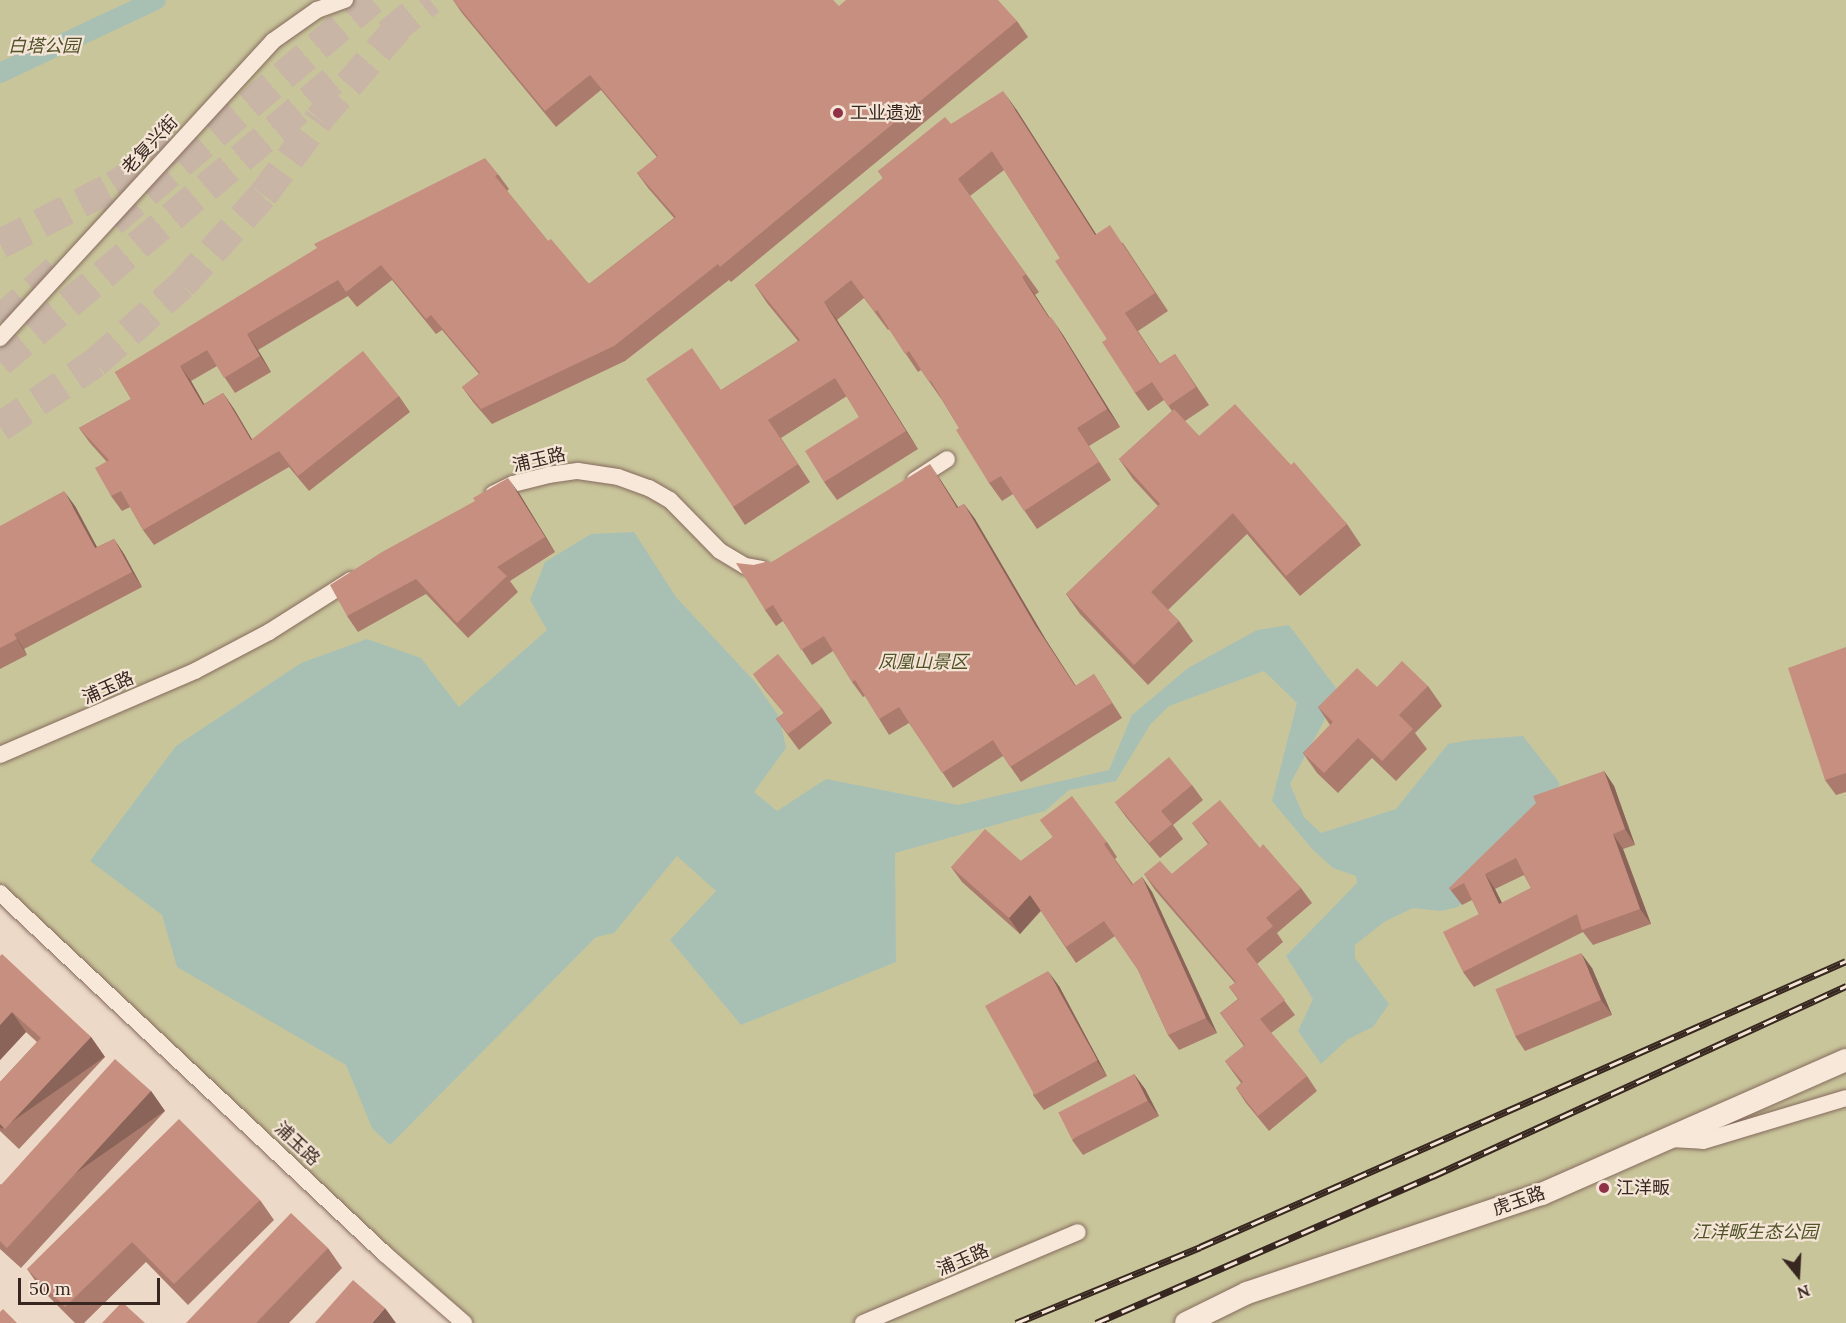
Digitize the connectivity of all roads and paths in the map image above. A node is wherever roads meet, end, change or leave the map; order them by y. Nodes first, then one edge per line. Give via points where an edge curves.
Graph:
1 (345, 0) edge
2 (0, 338) edge
3 (947, 459) dead end
4 (897, 491) edge
5 (475, 503) edge
6 (777, 566) edge
7 (366, 571) edge
8 (0, 755) edge
9 (0, 893) edge
10 (1846, 1060) edge
11 (1846, 1098) edge
12 (1663, 1138) junction
13 (1078, 1232) dead end
14 (464, 1323) edge
15 (863, 1323) edge
16 (1186, 1323) edge

1 - 2 street, 老复兴街 via 317,10 273,41
3 - 4 street
5 - 6 street, 浦玉路 via 513,484 548,475 578,471 618,477 670,500 720,551 745,566 766,570
7 - 8 street, 浦玉路 via 269,632 195,671
9 - 14 street, 浦玉路
10 - 12 street, 虎玉路
11 - 12 street via 1703,1141
12 - 16 street, 虎玉路 via 1542,1194 1247,1293
13 - 15 street, 浦玉路

